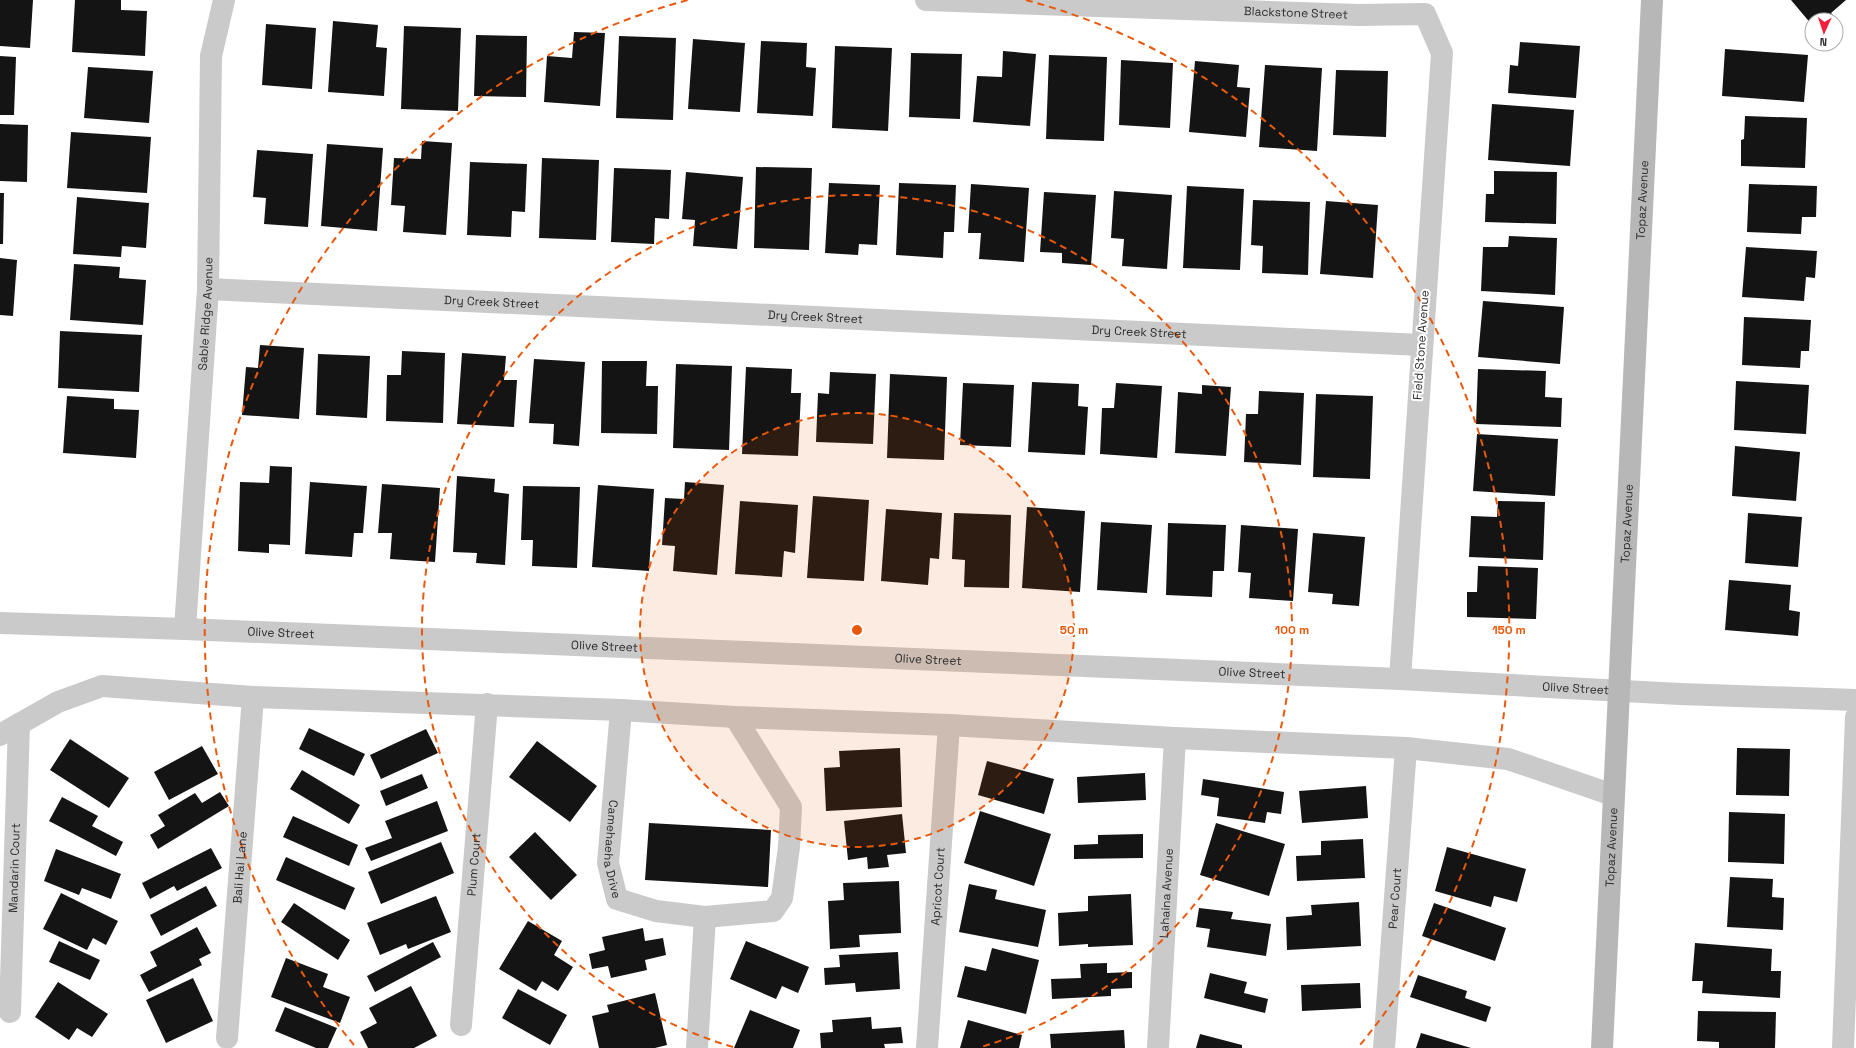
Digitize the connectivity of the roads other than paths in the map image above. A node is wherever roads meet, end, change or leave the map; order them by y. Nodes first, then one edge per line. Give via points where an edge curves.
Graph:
1 (224, 0) edge
2 (926, 0) edge
3 (1652, 0) edge
4 (1425, 14) joint
5 (208, 289) junction
6 (1421, 345) junction
7 (0, 623) edge
8 (186, 629) junction
9 (1400, 680) junction
10 (1619, 690) junction
11 (253, 697) junction
12 (1856, 700) edge
13 (487, 704) junction
14 (621, 710) junction
15 (735, 717) junction
16 (1856, 717) edge
17 (19, 724) junction
18 (949, 725) junction
19 (0, 735) edge
20 (1175, 738) junction
21 (1406, 748) junction
22 (1613, 796) junction
23 (705, 916) junction
24 (10, 1012) dead end
25 (461, 1025) dead end
26 (226, 1038) dead end
27 (697, 1048) edge
28 (927, 1048) edge
29 (1158, 1048) edge
30 (1384, 1048) edge
31 (1602, 1048) edge
32 (1843, 1048) edge

1 - 5 street, Sable Ridge Avenue via 211,56
2 - 4 street, Blackstone Street via 1358,15
3 - 10 street, Topaz Avenue
4 - 6 street, Field Stone Avenue via 1442,53
5 - 6 street, Dry Creek Street
5 - 8 street, Sable Ridge Avenue
6 - 9 street, Field Stone Avenue
7 - 8 street, Olive Street
8 - 9 street, Olive Street
9 - 10 street, Olive Street
10 - 12 street, Olive Street
10 - 22 street, Topaz Avenue
11 - 13 street
11 - 17 street via 102,686 58,702
11 - 26 street, Bali Hai Lane
13 - 14 street
13 - 25 street, Plum Court
14 - 15 street
14 - 23 street, Camehaeha Drive via 608,863 617,899 656,911
15 - 18 street
15 - 23 street, Camehaeha Drive via 791,807 782,898 773,911
16 - 32 street
17 - 19 street
17 - 24 street, Mandarin Court
18 - 20 street
18 - 28 street, Apricot Court
20 - 21 street
20 - 29 street, Lahaina Avenue
21 - 22 street via 1508,759
21 - 30 street, Pear Court
22 - 31 street, Topaz Avenue
23 - 27 street

